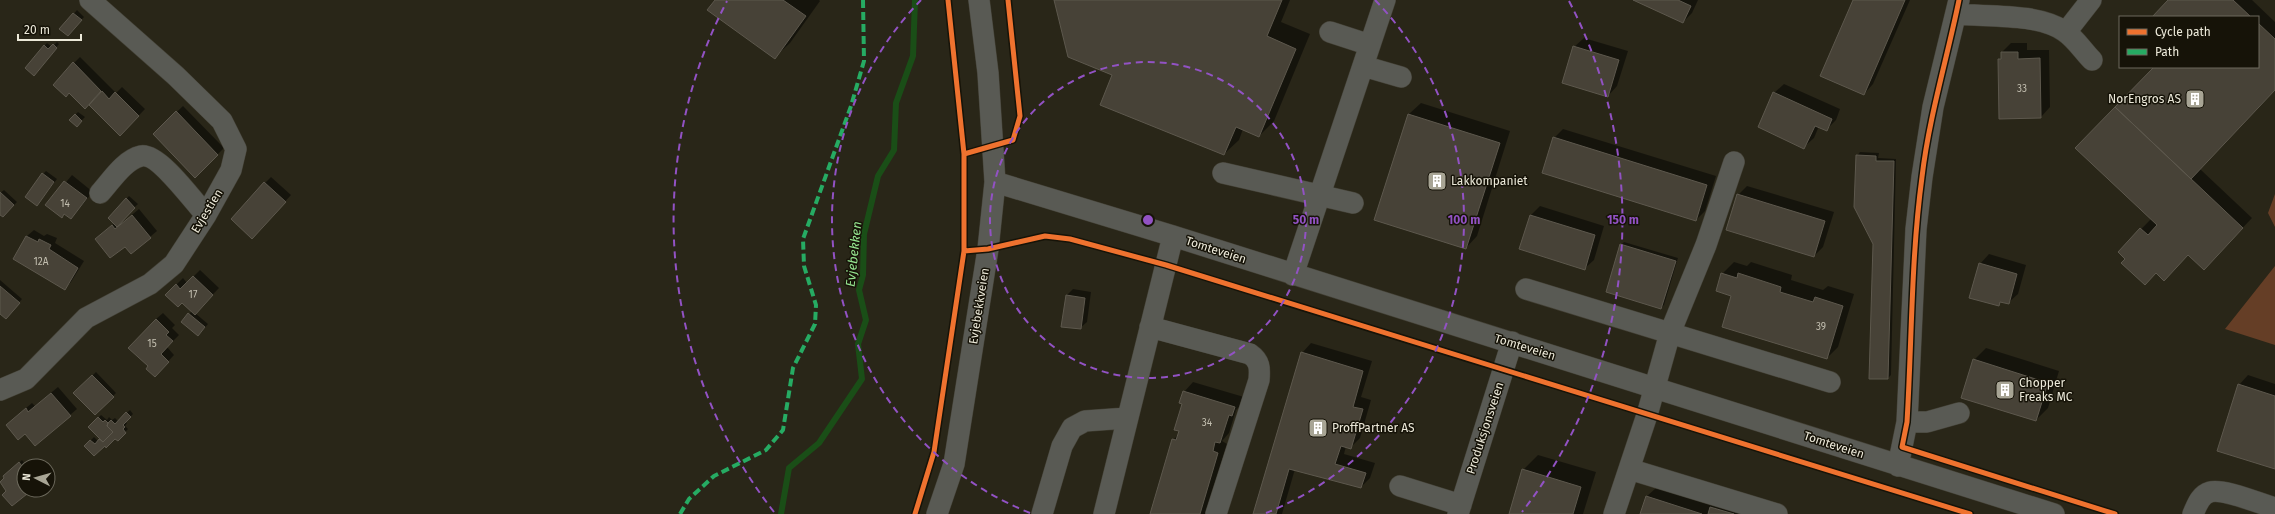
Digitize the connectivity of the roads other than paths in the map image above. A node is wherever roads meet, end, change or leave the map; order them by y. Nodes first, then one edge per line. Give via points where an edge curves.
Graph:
1 (90, 0) edge
2 (979, 0) edge
3 (1385, 0) edge
4 (2091, 0) edge
5 (1958, 7) edge
6 (1330, 32) dead end
7 (2066, 32) junction
8 (1370, 45) junction
9 (2092, 60) dead end
10 (1363, 66) junction
11 (1401, 77) dead end
12 (1734, 162) dead end
13 (1223, 173) dead end
14 (995, 182) junction
15 (100, 193) dead end
16 (1320, 194) junction
17 (1353, 203) dead end
18 (206, 215) junction
19 (1174, 236) junction
20 (1293, 275) junction
21 (1526, 289) dead end
22 (1150, 327) junction
23 (1670, 333) junction
24 (1512, 342) junction
25 (1830, 382) dead end
26 (1654, 388) junction
27 (0, 390) edge
28 (1958, 413) dead end
29 (1127, 418) junction
30 (1907, 422) junction
31 (1898, 466) junction
32 (1629, 469) junction
33 (1400, 486) dead end
34 (2275, 508) edge
35 (2020, 509) edge
36 (1460, 510) edge
37 (937, 514) edge
38 (1042, 514) edge
39 (1104, 514) edge
40 (1216, 514) edge
41 (1614, 514) edge
42 (1777, 514) edge
43 (2054, 514) edge
44 (2193, 514) edge

1 - 18 street, Evjestien via 176,76 222,121 236,149 231,170
2 - 14 street, Evjebekkveien via 988,73
3 - 8 street
4 - 7 street
5 - 7 street via 2050,23
5 - 30 street via 1933,107 1922,177 1916,230
6 - 8 street
7 - 9 street
8 - 10 street
10 - 11 street
10 - 16 street
12 - 23 street via 1706,245
13 - 16 street
14 - 19 street, Tomteveien
14 - 37 street, Evjebekkveien via 988,249 954,464
15 - 18 street via 126,163 142,156 153,158
16 - 17 street
16 - 20 street
18 - 27 street, Evjestien via 174,264 156,279 86,318 26,379
19 - 20 street, Tomteveien
19 - 22 street
20 - 24 street, Tomteveien
21 - 23 street
22 - 29 street
22 - 40 street via 1250,354 1257,359 1260,367 1259,380
23 - 25 street
23 - 26 street
24 - 26 street, Tomteveien
24 - 36 street, Produksjonsveien
26 - 31 street, Tomteveien
26 - 32 street
28 - 30 street via 1927,422
29 - 38 street via 1085,421 1072,428 1062,446
29 - 39 street
30 - 31 street
31 - 35 street, Tomteveien
32 - 41 street
32 - 42 street
33 - 36 street
34 - 44 street via 2210,492 2200,499
35 - 43 street, Tomteveien

